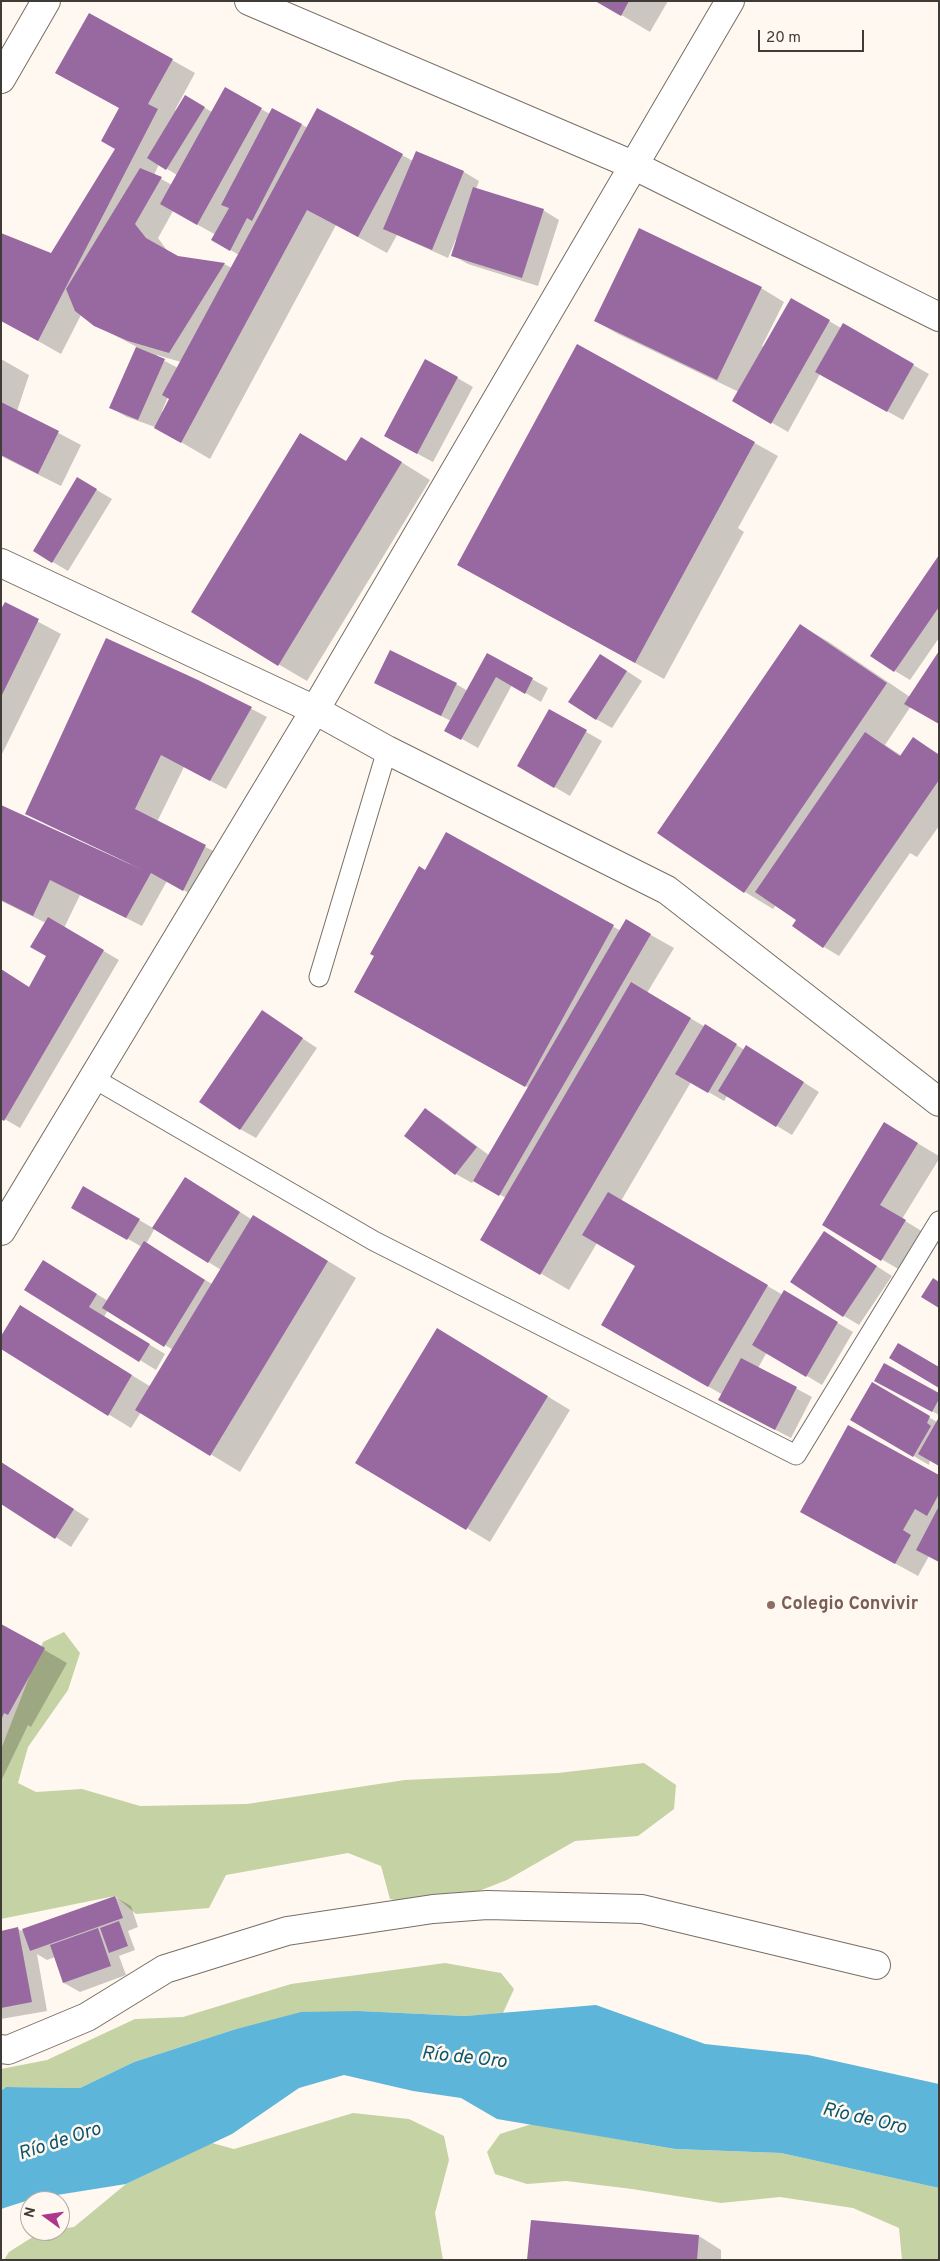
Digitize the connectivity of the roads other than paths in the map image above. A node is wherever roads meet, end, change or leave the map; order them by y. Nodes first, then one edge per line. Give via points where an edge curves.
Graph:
1 (46, 1) edge
2 (249, 1) edge
3 (730, 1) edge
4 (1, 79) edge
5 (633, 166) junction
6 (939, 317) edge
7 (1, 563) edge
8 (314, 710) junction
9 (387, 750) junction
10 (319, 977) dead end
11 (93, 1078) junction
12 (939, 1102) edge
13 (6, 1213) edge
14 (939, 1221) edge
15 (876, 1965) dead end
16 (1, 2049) edge

1 - 4 street
2 - 5 street
3 - 5 street
5 - 6 street
5 - 8 street
7 - 8 street
8 - 9 street
8 - 11 street
9 - 10 lane
9 - 12 street via 667,890
11 - 13 street
11 - 14 lane via 374,1240 796,1455
15 - 16 street via 642,1909 487,1905 432,1909 288,1931 164,1969 87,2017 8,2050

